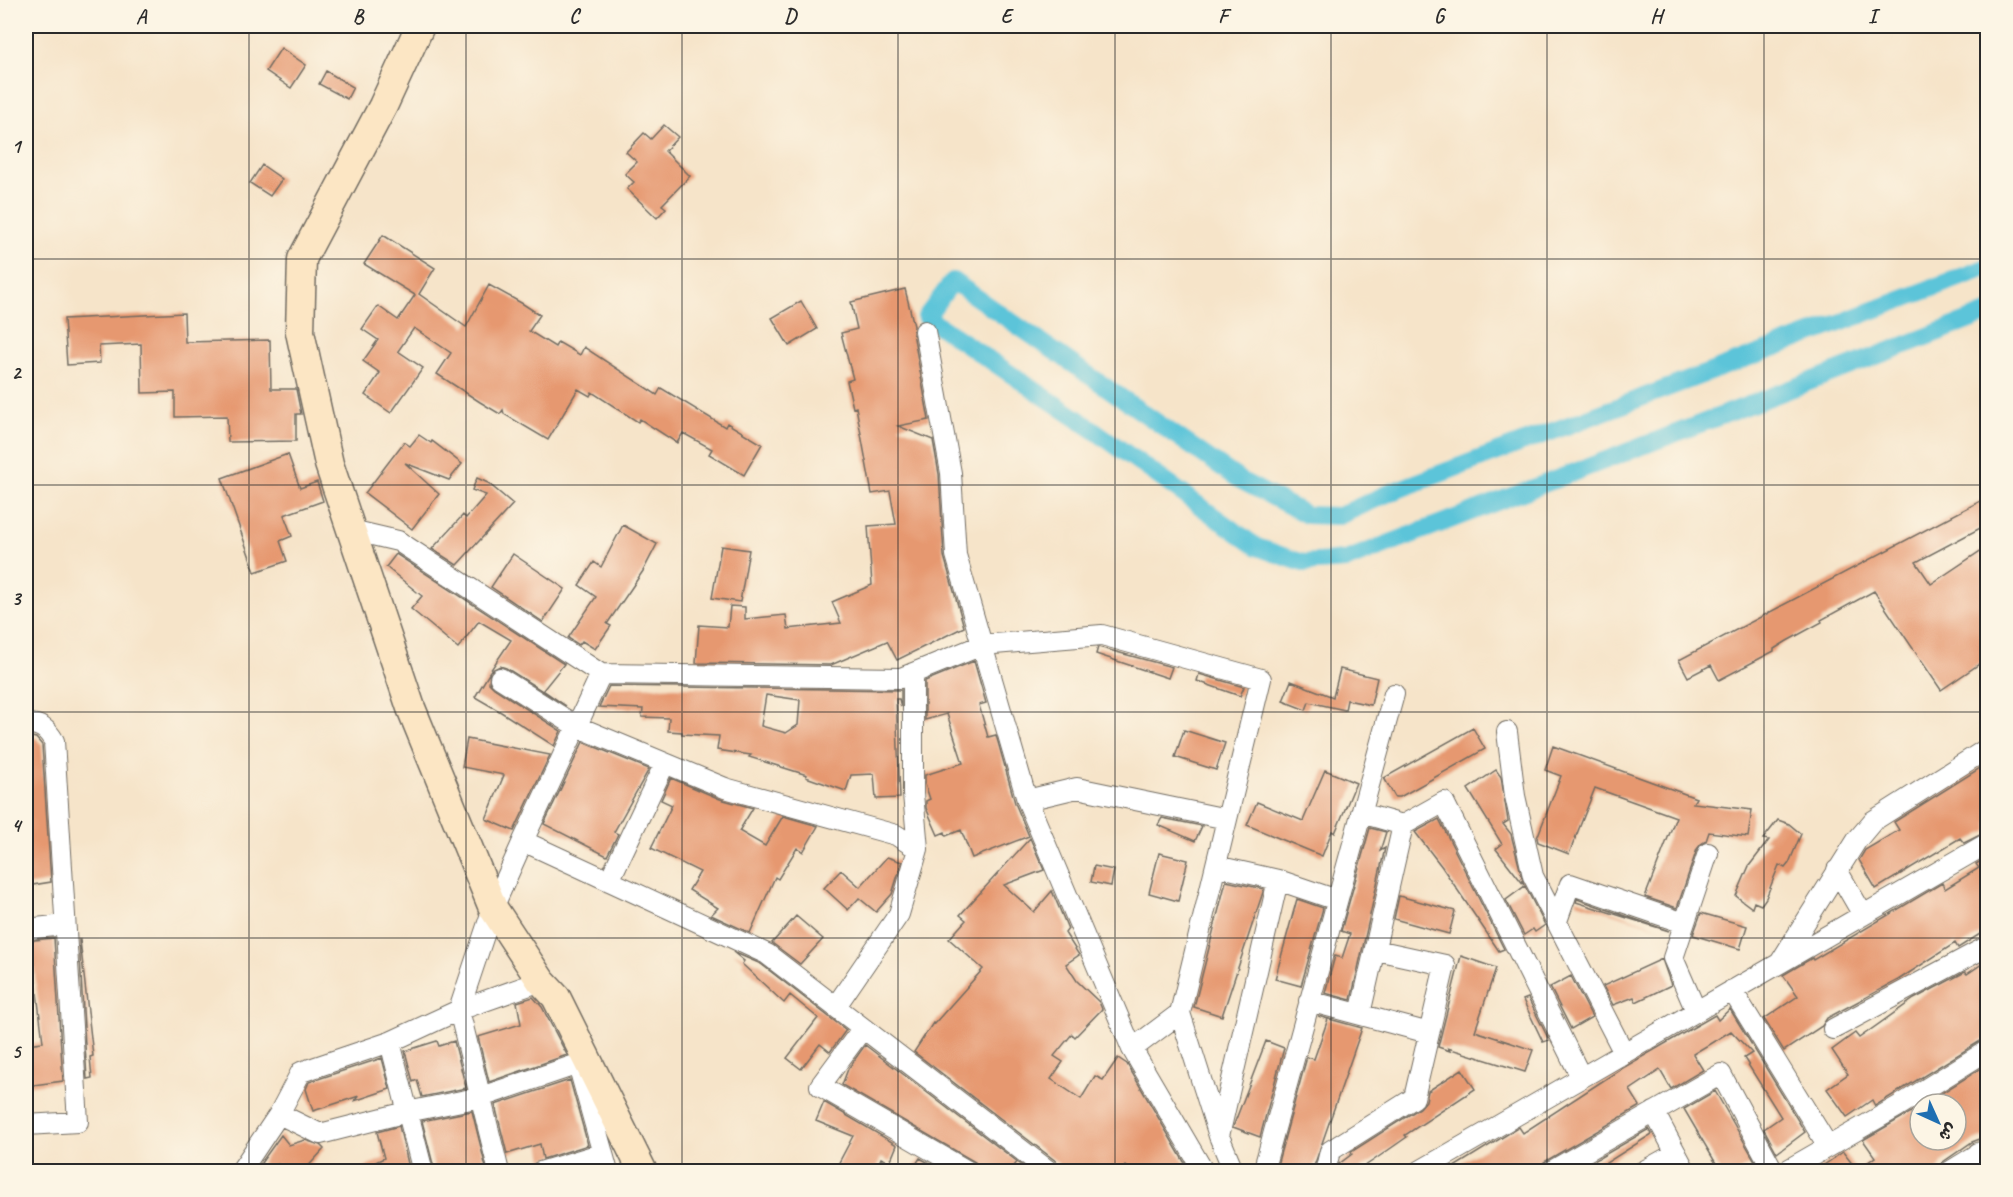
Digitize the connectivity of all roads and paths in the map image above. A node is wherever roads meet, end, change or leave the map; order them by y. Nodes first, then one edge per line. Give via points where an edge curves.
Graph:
1 (420, 26) edge
2 (925, 331) dead end
3 (351, 530) junction
4 (982, 645) junction
5 (913, 673) junction
6 (601, 674) junction
7 (500, 678) dead end
8 (1394, 694) dead end
9 (26, 724) edge
10 (576, 726) junction
11 (1507, 732) dead end
12 (1988, 748) edge
13 (665, 763) junction
14 (1027, 800) junction
15 (1361, 813) junction
16 (1227, 819) junction
17 (1403, 825) junction
18 (523, 841) junction
19 (1988, 843) edge
20 (918, 849) junction
21 (1707, 853) dead end
22 (1216, 866) junction
23 (1837, 870) junction
24 (1278, 880) junction
25 (609, 881) junction
26 (1337, 900) junction
27 (493, 908) junction
28 (1863, 915) junction
29 (1557, 921) junction
30 (1684, 923) junction
31 (65, 926) junction
32 (26, 929) edge
33 (1988, 946) edge
34 (1376, 950) junction
35 (1779, 963) junction
36 (541, 981) junction
37 (1732, 990) junction
38 (1309, 1001) junction
39 (836, 1006) junction
40 (459, 1010) junction
41 (1696, 1011) junction
42 (1180, 1013) junction
43 (1360, 1014) junction
44 (863, 1028) junction
45 (1833, 1029) dead end
46 (1429, 1033) junction
47 (390, 1042) junction
48 (1132, 1049) junction
49 (1988, 1050) edge
50 (1624, 1053) junction
51 (583, 1062) junction
52 (1581, 1077) junction
53 (481, 1097) junction
54 (407, 1112) junction
55 (1654, 1112) junction
56 (279, 1114) junction
57 (26, 1125) edge
58 (1219, 1136) junction
59 (1828, 1146) junction
60 (1983, 1150) edge
61 (1676, 1153) junction
62 (605, 1162) edge
63 (240, 1172) edge
64 (423, 1172) edge
65 (499, 1172) edge
66 (540, 1172) edge
67 (643, 1172) edge
68 (969, 1172) edge
69 (1050, 1172) edge
70 (1204, 1172) edge
71 (1234, 1172) edge
72 (1263, 1172) edge
73 (1325, 1172) edge
74 (1418, 1172) edge
75 (1550, 1172) edge
76 (1642, 1172) edge
77 (1686, 1172) edge
78 (1774, 1172) edge
79 (1784, 1172) edge
80 (1949, 1172) edge
81 (1987, 1172) edge

1 - 3 street via 383,106 302,259 300,332 329,464
2 - 4 street via 951,473 956,555
3 - 6 street via 398,541
3 - 27 street via 411,708
4 - 5 street
4 - 14 street
4 - 16 street via 1102,634 1261,679
5 - 6 street via 901,678
5 - 20 street via 913,794
6 - 10 street
7 - 10 street
8 - 15 street
9 - 31 street via 42,726 54,741
10 - 13 street
10 - 18 street
11 - 29 street via 1515,796 1533,876
12 - 23 street via 1873,821
13 - 20 street via 725,788 896,835
13 - 25 street
14 - 16 street via 1077,788
14 - 48 street
15 - 17 street
15 - 26 street
16 - 22 street
17 - 34 street
17 - 52 street via 1444,802
18 - 25 street
18 - 27 street
19 - 28 street
20 - 39 street via 899,914
21 - 30 street
22 - 24 street
22 - 42 street
23 - 28 street
23 - 35 street
24 - 26 street
24 - 58 street
25 - 39 street via 767,954
26 - 38 street
27 - 36 street
27 - 40 street
28 - 35 street
29 - 30 street via 1570,884
29 - 50 street
30 - 41 street via 1672,958
31 - 32 street
31 - 57 street via 78,1122
33 - 45 street
34 - 43 street
34 - 46 street via 1445,965
35 - 37 street
36 - 40 street
36 - 51 street via 556,997
37 - 41 street
37 - 59 street
38 - 43 street
38 - 72 street
39 - 44 street
40 - 47 street
40 - 53 street
41 - 50 street
42 - 48 street
42 - 58 street
43 - 46 street
44 - 68 street via 820,1086
44 - 69 street
46 - 73 street via 1414,1098 1330,1151
47 - 54 street
47 - 56 street via 301,1072
48 - 70 street
49 - 59 street
50 - 52 street
51 - 53 street
51 - 62 street
51 - 67 street
52 - 74 street
53 - 54 street
53 - 65 street
54 - 56 street via 320,1134
54 - 64 street
55 - 61 street
55 - 75 street
55 - 78 street via 1721,1074
56 - 63 street
58 - 71 street
59 - 79 street
60 - 80 street
60 - 81 street
61 - 76 street
61 - 77 street
62 - 66 street

